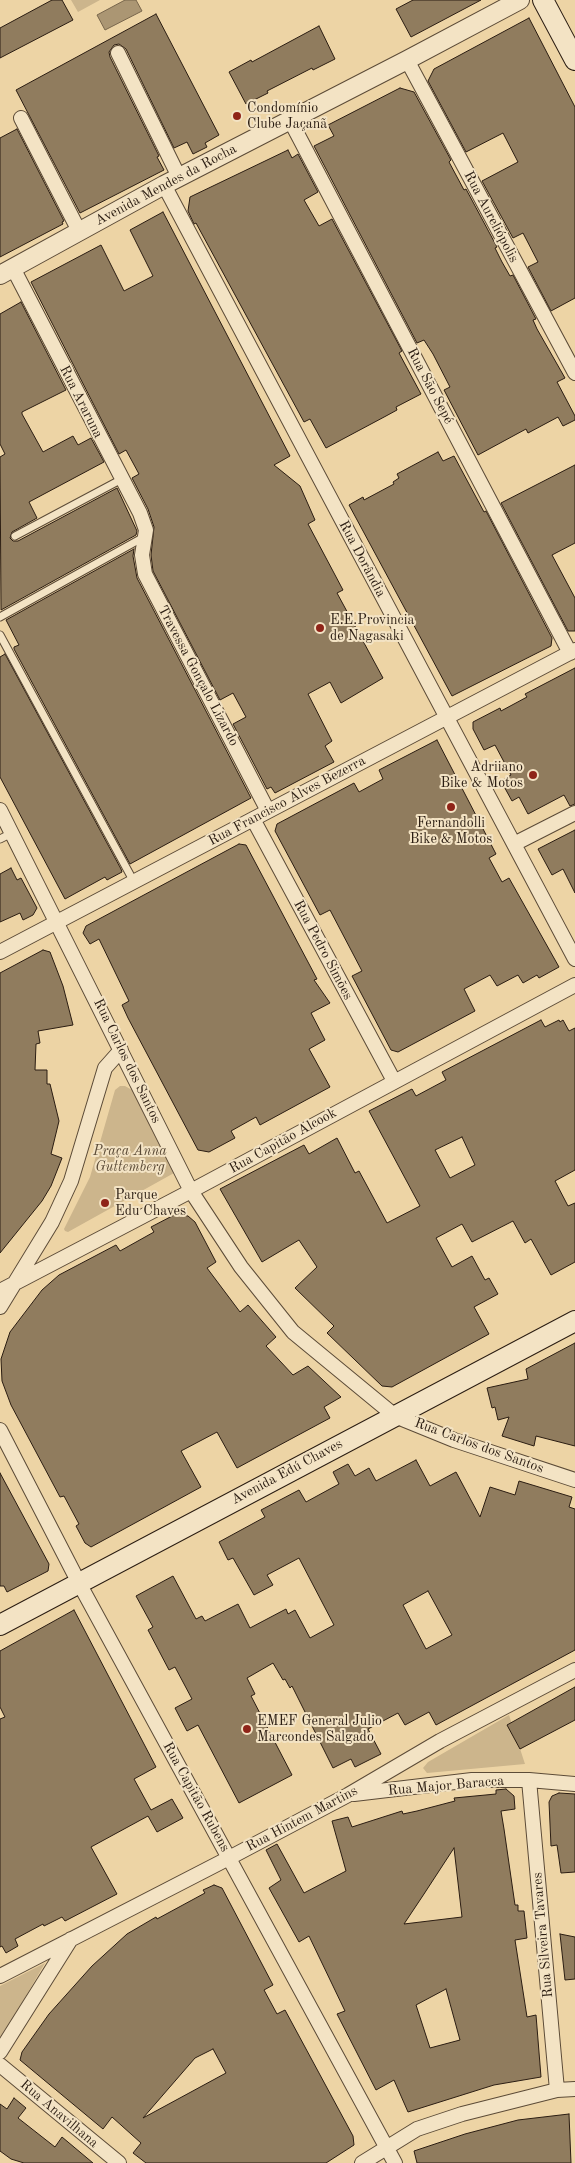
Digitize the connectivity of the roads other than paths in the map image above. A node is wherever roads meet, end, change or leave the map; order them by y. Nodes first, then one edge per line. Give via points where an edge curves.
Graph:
1 (520, 0) edge
2 (543, 0) edge
3 (118, 52) dead end
4 (407, 60) junction
5 (575, 60) edge
6 (21, 118) dead end
7 (290, 120) junction
8 (172, 181) junction
9 (79, 231) junction
10 (6, 271) edge
11 (575, 373) edge
12 (122, 479) junction
13 (15, 536) dead end
14 (145, 537) junction
15 (0, 617) edge
16 (0, 635) edge
17 (572, 651) edge
18 (446, 717) junction
19 (0, 810) edge
20 (268, 811) junction
21 (575, 813) edge
22 (253, 819) junction
23 (6, 836) edge
24 (514, 844) junction
25 (134, 882) junction
26 (58, 922) junction
27 (0, 952) edge
28 (575, 959) edge
29 (575, 985) edge
30 (121, 1050) junction
31 (394, 1081) junction
32 (191, 1191) junction
33 (16, 1283) junction
34 (0, 1291) edge
35 (0, 1307) edge
36 (575, 1321) edge
37 (395, 1416) junction
38 (0, 1430) edge
39 (575, 1480) edge
40 (79, 1583) junction
41 (0, 1625) edge
42 (575, 1670) edge
43 (529, 1780) junction
44 (575, 1784) edge
45 (348, 1795) junction
46 (229, 1858) junction
47 (72, 1938) junction
48 (0, 1976) edge
49 (0, 2052) edge
50 (0, 2065) edge
51 (575, 2089) edge
52 (558, 2090) junction
53 (386, 2147) junction
54 (119, 2163) edge
55 (362, 2163) edge
56 (395, 2163) edge

1 - 4 street, Avenida Mendes da Rocha
2 - 5 main road
3 - 8 street, Rua Dorândia
4 - 7 street, Avenida Mendes da Rocha
4 - 11 street, Rua Aureliópolis
6 - 9 street
7 - 8 street, Avenida Mendes da Rocha
7 - 17 street, Rua São Sepé
8 - 9 street, Avenida Mendes da Rocha
8 - 18 street, Rua Dorândia
9 - 10 street, Avenida Mendes da Rocha
10 - 12 street, Rua Araruna
12 - 13 lane
12 - 14 street, Rua Araruna via 144,523
14 - 15 lane
14 - 20 street, Travessa Gonçalo Lizardo via 142,555 145,574
16 - 25 lane
17 - 18 street, Rua Francisco Alves Bezerra
18 - 20 street, Rua Francisco Alves Bezerra
18 - 24 street, Rua Dorândia
19 - 23 street, Rua Carlos dos Santos
20 - 22 street, Rua Francisco Alves Bezerra
21 - 24 street
22 - 25 street, Rua Francisco Alves Bezerra
22 - 31 street, Rua Pedro Simões
23 - 26 street, Rua Carlos dos Santos
24 - 28 street, Rua Dorândia
25 - 26 street, Rua Francisco Alves Bezerra
26 - 27 street, Rua Francisco Alves Bezerra
26 - 30 street, Rua Carlos dos Santos
29 - 31 street, Rua Capitão Alcook
30 - 32 street, Rua Carlos dos Santos
30 - 33 street via 105,1068 71,1181 52,1222
31 - 32 street, Rua Capitão Alcook
32 - 33 street, Rua Capitão Alcook
32 - 37 street, Rua Carlos dos Santos via 241,1267 293,1332
33 - 34 street
33 - 35 street, Rua Capitão Alcook
36 - 37 main road, Avenida Edú Chaves
37 - 39 street, Rua Carlos dos Santos via 454,1440
37 - 40 main road, Avenida Edú Chaves
38 - 40 street, Rua Capitão Rubens
40 - 41 main road, Avenida Edú Chaves
40 - 46 street, Rua Capitão Rubens
42 - 45 street, Rua Hintem Martins via 440,1741
43 - 44 street, Rua Major Baracca
43 - 45 street, Rua Major Baracca via 472,1780
43 - 52 street, Rua Silveira Tavares
45 - 46 street, Rua Hintem Martins
46 - 47 street, Rua Hintem Martins
46 - 53 street, Rua Capitão Rubens
47 - 48 street, Rua Hintem Martins
47 - 49 street
50 - 54 street, Rua Anavilhana
51 - 52 street
52 - 53 street via 462,2114 417,2129
53 - 55 street
53 - 56 street, Rua Capitão Rubens

